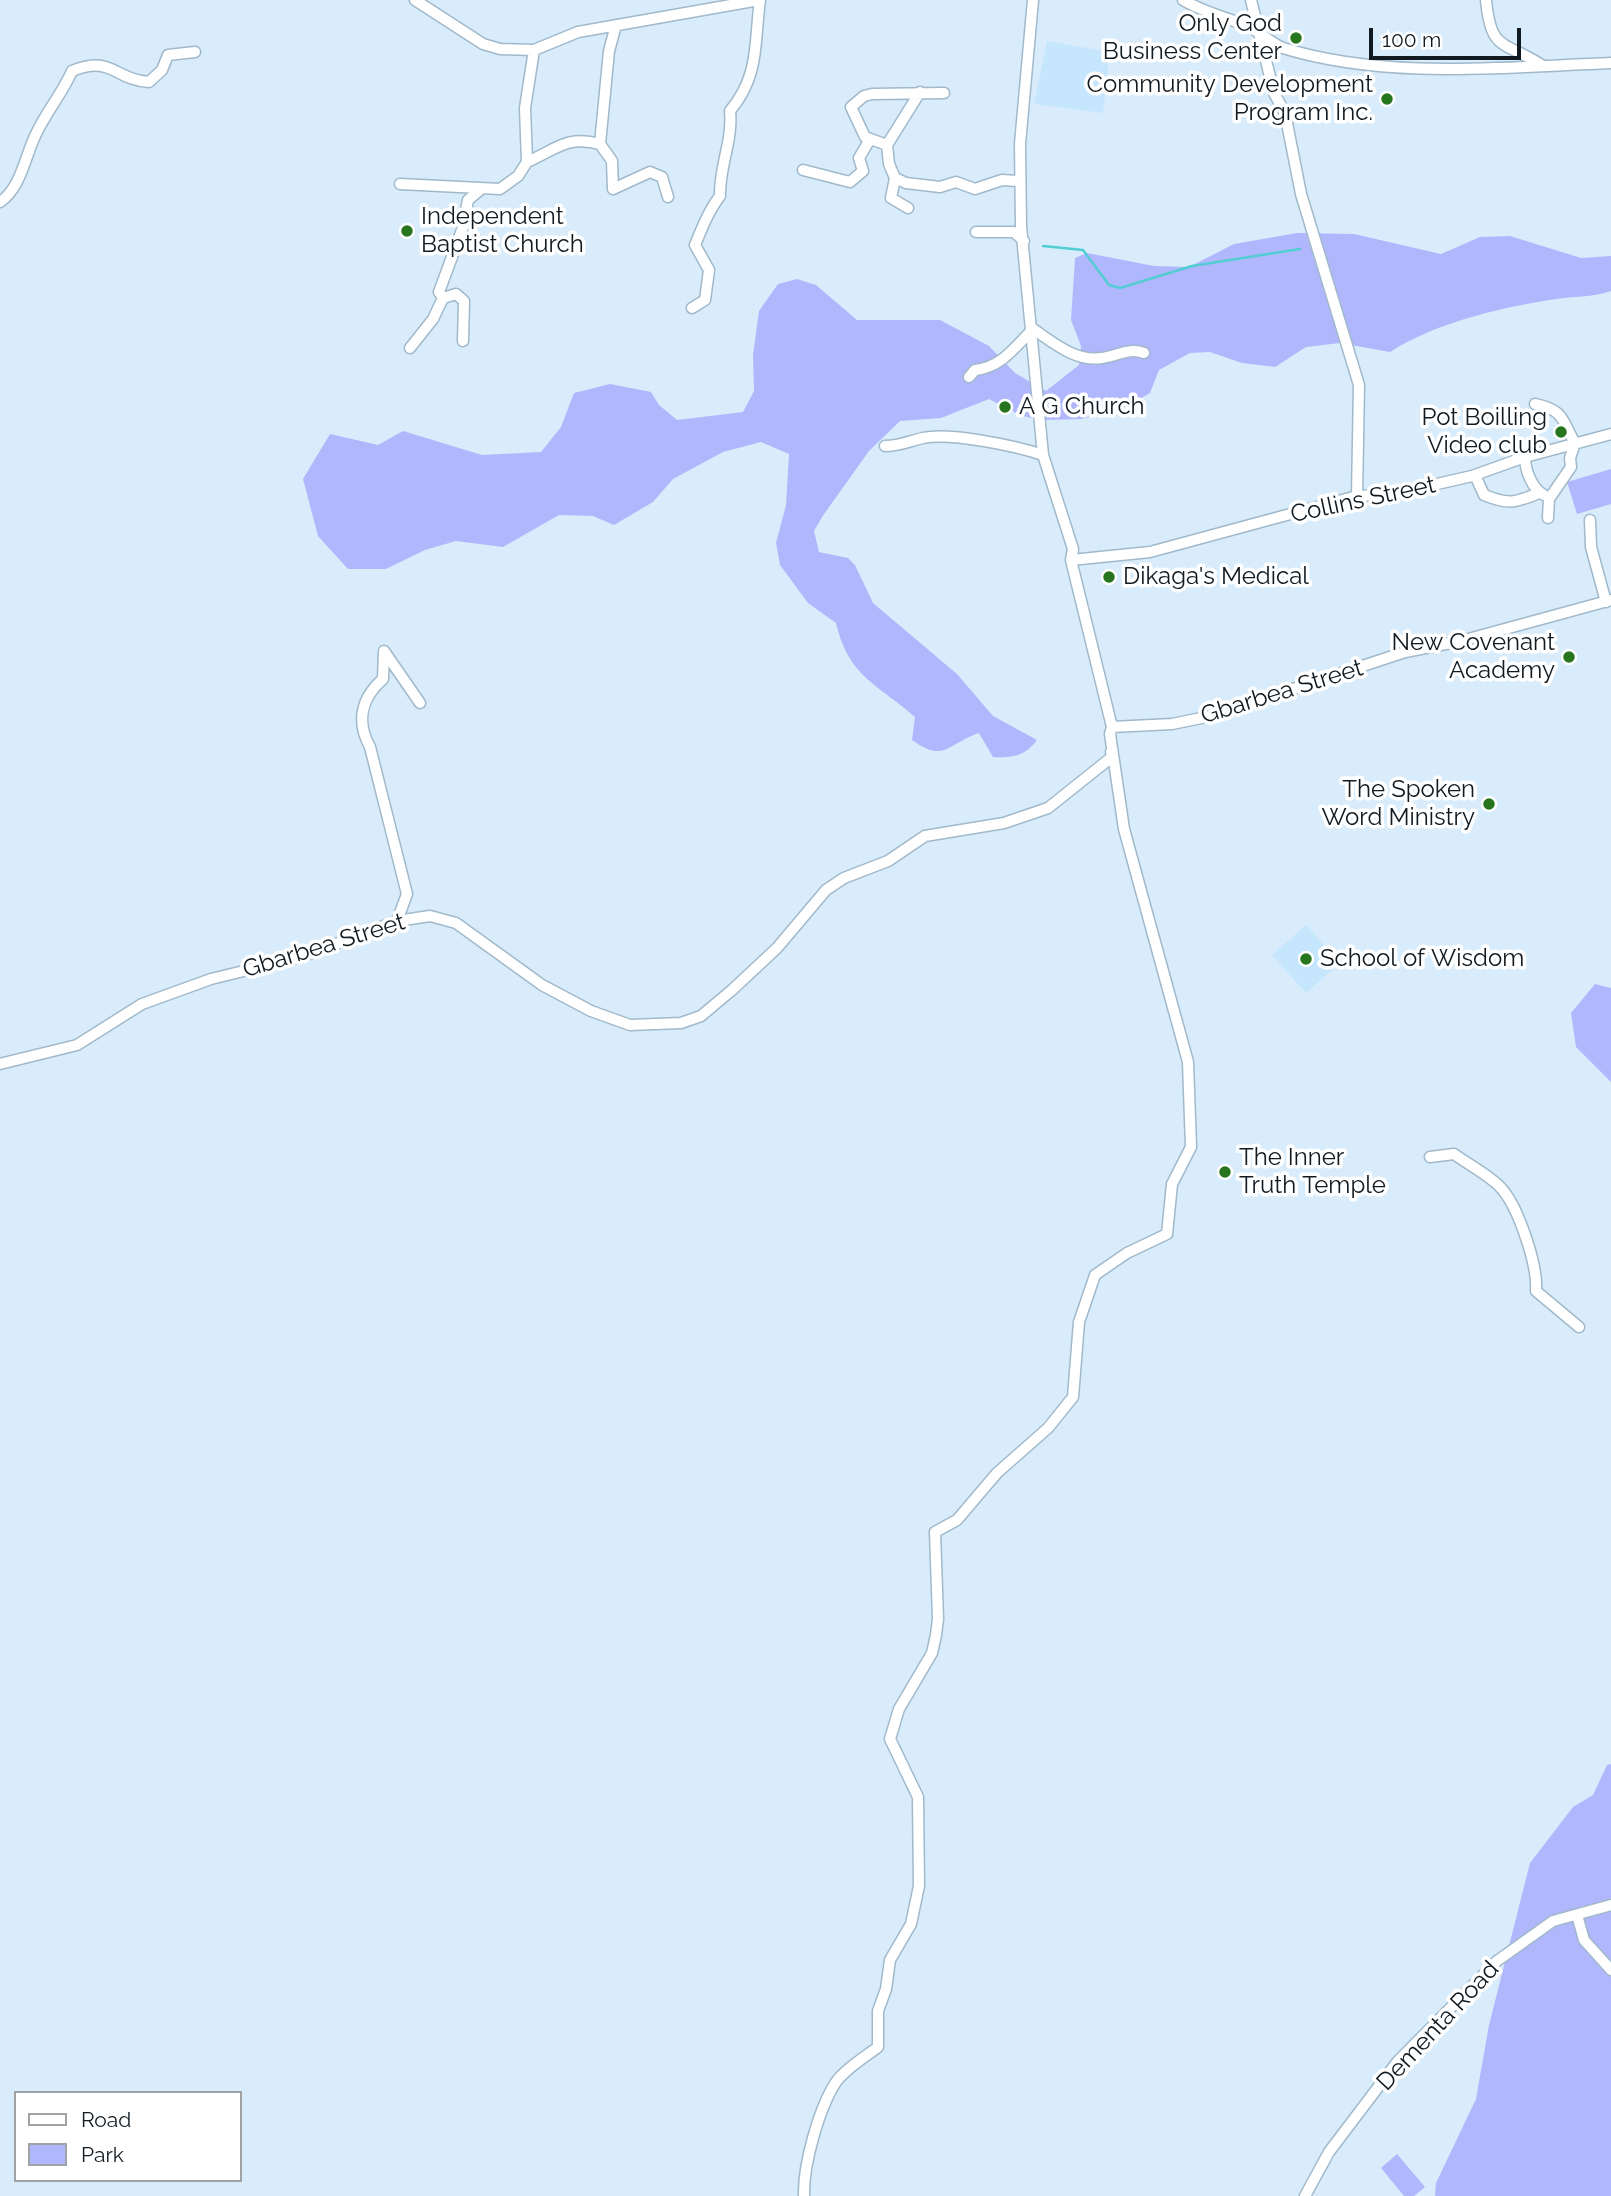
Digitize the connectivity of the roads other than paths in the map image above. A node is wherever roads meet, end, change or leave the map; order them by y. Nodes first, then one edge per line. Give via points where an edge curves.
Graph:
1 (415, 0) edge
2 (759, 0) edge
3 (1034, 0) edge
4 (1183, 0) edge
5 (1251, 0) edge
6 (1486, 0) edge
7 (616, 25) junction
8 (1256, 31) junction
9 (534, 50) junction
10 (195, 52) dead end
11 (1611, 63) edge
12 (1543, 66) junction
13 (920, 92) junction
14 (944, 93) dead end
15 (869, 141) junction
16 (600, 144) junction
17 (887, 145) junction
18 (527, 162) junction
19 (803, 170) dead end
20 (895, 178) junction
21 (1018, 181) junction
22 (400, 184) dead end
23 (480, 190) junction
24 (668, 197) dead end
25 (0, 202) edge
26 (908, 208) dead end
27 (976, 232) dead end
28 (1025, 242) junction
29 (443, 298) junction
30 (692, 308) dead end
31 (1033, 329) junction
32 (463, 341) dead end
33 (410, 348) dead end
34 (1144, 353) dead end
35 (969, 377) dead end
36 (1535, 404) dead end
37 (1611, 434) edge
38 (1575, 443) junction
39 (886, 446) dead end
40 (1043, 455) junction
41 (1525, 457) junction
42 (1475, 475) junction
43 (1539, 493) junction
44 (1357, 496) junction
45 (1549, 499) junction
46 (1548, 518) dead end
47 (1590, 520) dead end
48 (1071, 560) junction
49 (1609, 601) edge
50 (420, 703) dead end
51 (1111, 730) junction
52 (397, 920) junction
53 (0, 1064) edge
54 (1430, 1157) dead end
55 (1579, 1327) dead end
56 (1611, 1905) edge
57 (1577, 1915) junction
58 (1611, 1970) edge
59 (804, 2196) edge
60 (1305, 2196) edge

1 - 9 street via 483,44
2 - 7 street
2 - 30 street via 758,43 744,94 730,111 730,144 720,196 695,245 709,270 705,300
3 - 21 street
4 - 8 street
5 - 8 street
6 - 12 street via 1497,43 1519,50
7 - 9 street via 578,32
7 - 16 street
8 - 12 street via 1280,47 1340,62
8 - 44 street via 1274,93 1285,113 1301,194 1359,385
9 - 18 street via 525,108
10 - 25 street via 168,55 162,70 149,82 132,80 108,65 88,64 72,71 37,131 11,195
11 - 12 street
13 - 14 street
13 - 15 street via 864,96 851,107
13 - 17 street
15 - 17 street
15 - 19 street via 859,158 863,171 850,182
16 - 18 street via 568,140
16 - 24 street via 612,161 613,189 650,172 662,177
17 - 20 street
18 - 23 street via 509,184
20 - 21 street via 940,187 956,182 975,189 1002,180
20 - 26 street via 891,198
21 - 28 street
22 - 23 street via 448,184
23 - 29 street via 468,200 439,292
27 - 28 street via 1014,232
28 - 31 street
29 - 32 street via 456,295 464,301
29 - 33 street
31 - 34 street via 1066,353 1099,359 1133,349
31 - 35 street via 992,368 975,370
31 - 40 street
36 - 38 street via 1553,408
37 - 38 street, Collins Street
38 - 41 street, Collins Street
38 - 45 street via 1571,467
39 - 40 street via 939,437
40 - 48 street via 1073,549
41 - 42 street, Collins Street
41 - 43 street via 1525,468
42 - 43 street via 1484,495 1500,502 1508,504
42 - 44 street, Collins Street via 1393,494
43 - 45 street
44 - 48 street, Collins Street via 1150,552
45 - 46 street
47 - 49 street via 1591,547
48 - 51 street
49 - 51 street, Gbarbea Street via 1405,652 1211,716
50 - 52 street via 384,651 383,680 368,693 360,729 370,747 407,894
51 - 52 street, Gbarbea Street via 1112,757 1048,808 1004,823 925,836 888,861 844,878 826,890 777,948 732,990 701,1016 681,1023 630,1025 542,985 456,923 430,916
51 - 59 street via 1124,829 1185,1044 1191,1147 1172,1184 1167,1234 1095,1275 1079,1322 1073,1397 957,1520 935,1532 936,1635 932,1653 899,1709 890,1739 918,1797 916,1905 890,1961 878,2011 878,2047 838,2080 817,2120
52 - 53 street, Gbarbea Street via 301,957 211,979 142,1004 77,1045
54 - 55 street via 1454,1154 1502,1189 1520,1223 1537,1276 1536,1291
56 - 57 street, Dementa Road
57 - 58 street via 1584,1940
57 - 60 street, Dementa Road via 1553,1921 1497,1961 1398,2061 1329,2152

